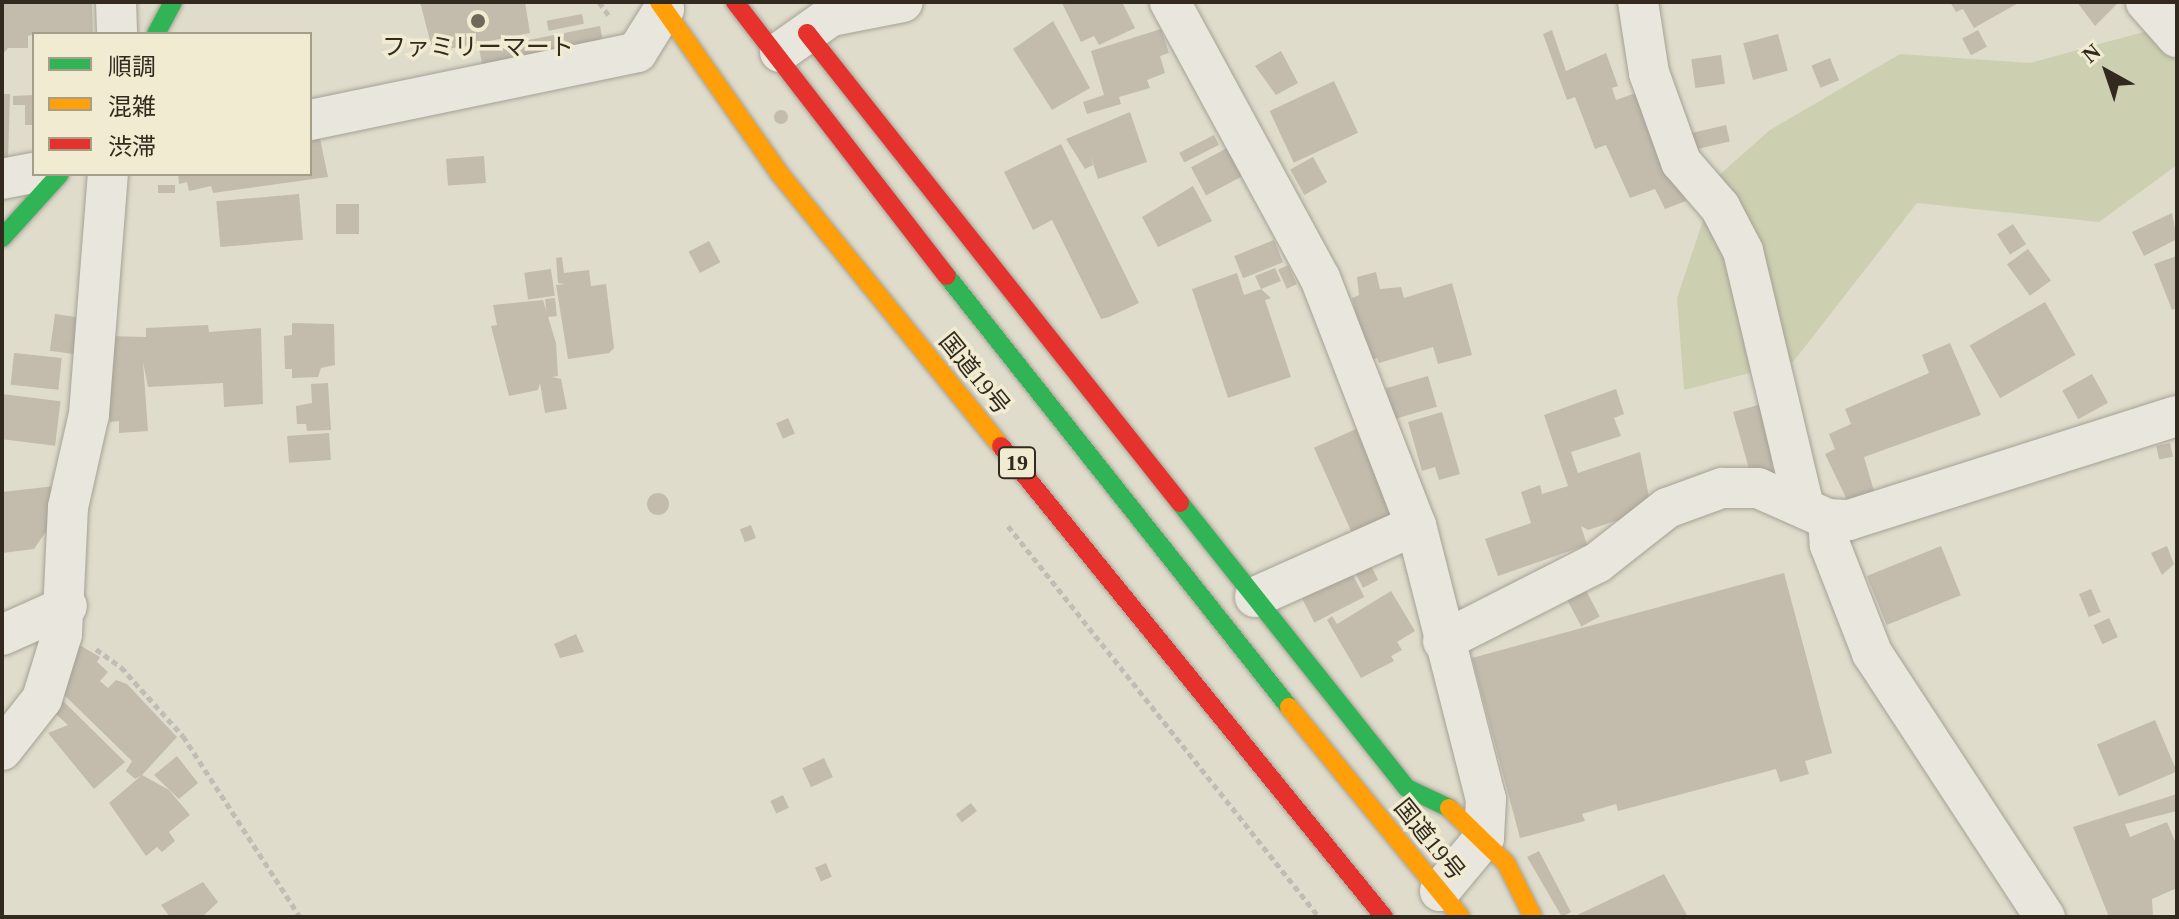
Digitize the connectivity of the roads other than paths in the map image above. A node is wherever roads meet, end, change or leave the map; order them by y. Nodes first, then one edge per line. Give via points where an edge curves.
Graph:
1 (116, 2) edge
2 (173, 2) edge
3 (735, 2) edge
4 (903, 2) edge
5 (1170, 2) edge
6 (1638, 2) edge
7 (2146, 2) edge
8 (661, 6) edge
9 (117, 32) edge
10 (157, 32) edge
11 (807, 33) junction
12 (2177, 37) edge
13 (774, 57) junction
14 (312, 120) edge
15 (32, 173) edge
16 (58, 176) edge
17 (108, 176) edge
18 (2, 179) edge
19 (2, 238) edge
20 (2177, 416) edge
21 (1815, 511) junction
22 (1416, 525) junction
23 (1255, 597) junction
24 (64, 620) junction
25 (2, 635) edge
26 (1443, 641) junction
27 (2, 750) edge
28 (1484, 838) junction
29 (1450, 904) edge
30 (1384, 917) edge
31 (1533, 917) edge
32 (2045, 917) edge

1 - 9 street
2 - 10 main road
3 - 13 main road, 国道19号 / 19
4 - 11 street via 831,16
5 - 22 street via 1320,278
6 - 21 street via 1649,73 1681,162 1720,207 1743,251
7 - 12 street
8 - 14 street via 637,52
8 - 30 main road, 国道19号 / 19 via 779,173
11 - 13 street
11 - 23 main road
13 - 29 main road, 国道19号 / 19 via 1134,517
15 - 18 street
16 - 19 main road
17 - 24 street via 89,414 68,507
20 - 21 street via 1849,520
21 - 26 street via 1758,488 1722,488 1667,508 1597,563
21 - 32 street via 1872,653
22 - 23 street
22 - 26 street
23 - 28 main road via 1407,788 1461,814
24 - 25 street
24 - 27 street via 42,699
26 - 28 street via 1486,799
28 - 29 street
28 - 31 main road via 1506,863

